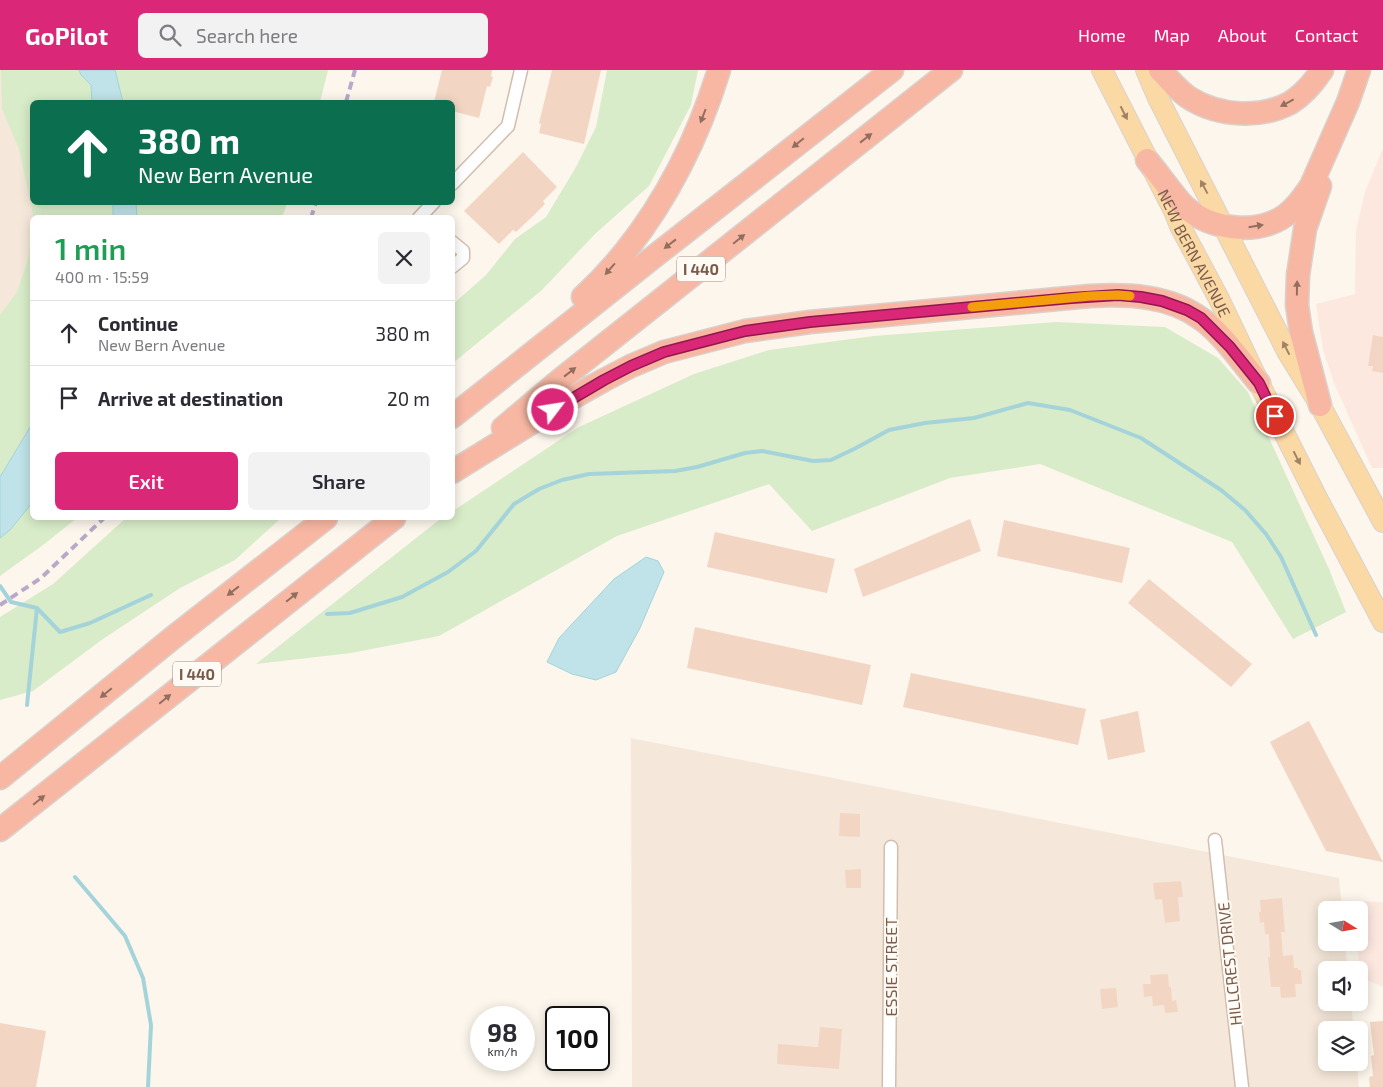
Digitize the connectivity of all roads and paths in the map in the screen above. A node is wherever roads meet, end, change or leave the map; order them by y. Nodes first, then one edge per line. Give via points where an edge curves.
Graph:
1 (522, 70) edge
2 (719, 70) edge
3 (892, 70) edge
4 (951, 70) edge
5 (1102, 70) edge
6 (1146, 70) edge
7 (1160, 70) edge
8 (1322, 70) edge
9 (1359, 70) edge
10 (1348, 102) junction
11 (1147, 160) junction
12 (455, 181) edge
13 (431, 205) edge
14 (423, 215) edge
15 (1225, 226) junction
16 (455, 244) edge
17 (455, 265) edge
18 (1259, 383) junction
19 (477, 397) junction
20 (1320, 404) junction
21 (455, 415) edge
22 (455, 469) edge
23 (455, 469) edge
24 (1378, 499) edge
25 (323, 520) edge
26 (391, 520) edge
27 (1383, 522) edge
28 (1383, 622) edge
29 (0, 778) edge
30 (0, 830) edge
31 (1215, 840) dead end
32 (891, 847) dead end
33 (889, 1087) edge
34 (1242, 1087) edge

1 - 12 street via 508,126
2 -> 19 highway via 683,160 626,252 605,276
3 -> 19 highway, I 440
22 -> 4 highway, I 440 via 560,380
5 -> 11 main road, NEW BERN AVENUE
15 -> 6 main road
8 -> 7 highway via 1291,102 1265,112 1237,113 1203,106 1180,91
9 - 10 highway
15 -> 10 highway via 1260,226 1285,216 1294,208 1311,186
20 -> 10 highway via 1301,332 1297,305 1298,275 1305,229
11 - 15 highway via 1184,205
11 - 18 main road, NEW BERN AVENUE
13 - 14 street
20 -> 15 main road via 1288,353
16 - 17 street via 463,251 463,258
18 - 23 highway via 1201,318 1162,301 1141,297 1090,296 810,322 745,331 664,352 570,399
18 -> 28 main road, NEW BERN AVENUE
19 - 21 highway, I 440
20 - 24 main road
24 - 27 main road
25 -> 29 highway, I 440
30 -> 26 highway, I 440
31 - 34 street, HILLCREST DRIVE
32 - 33 street, ESSIE STREET

